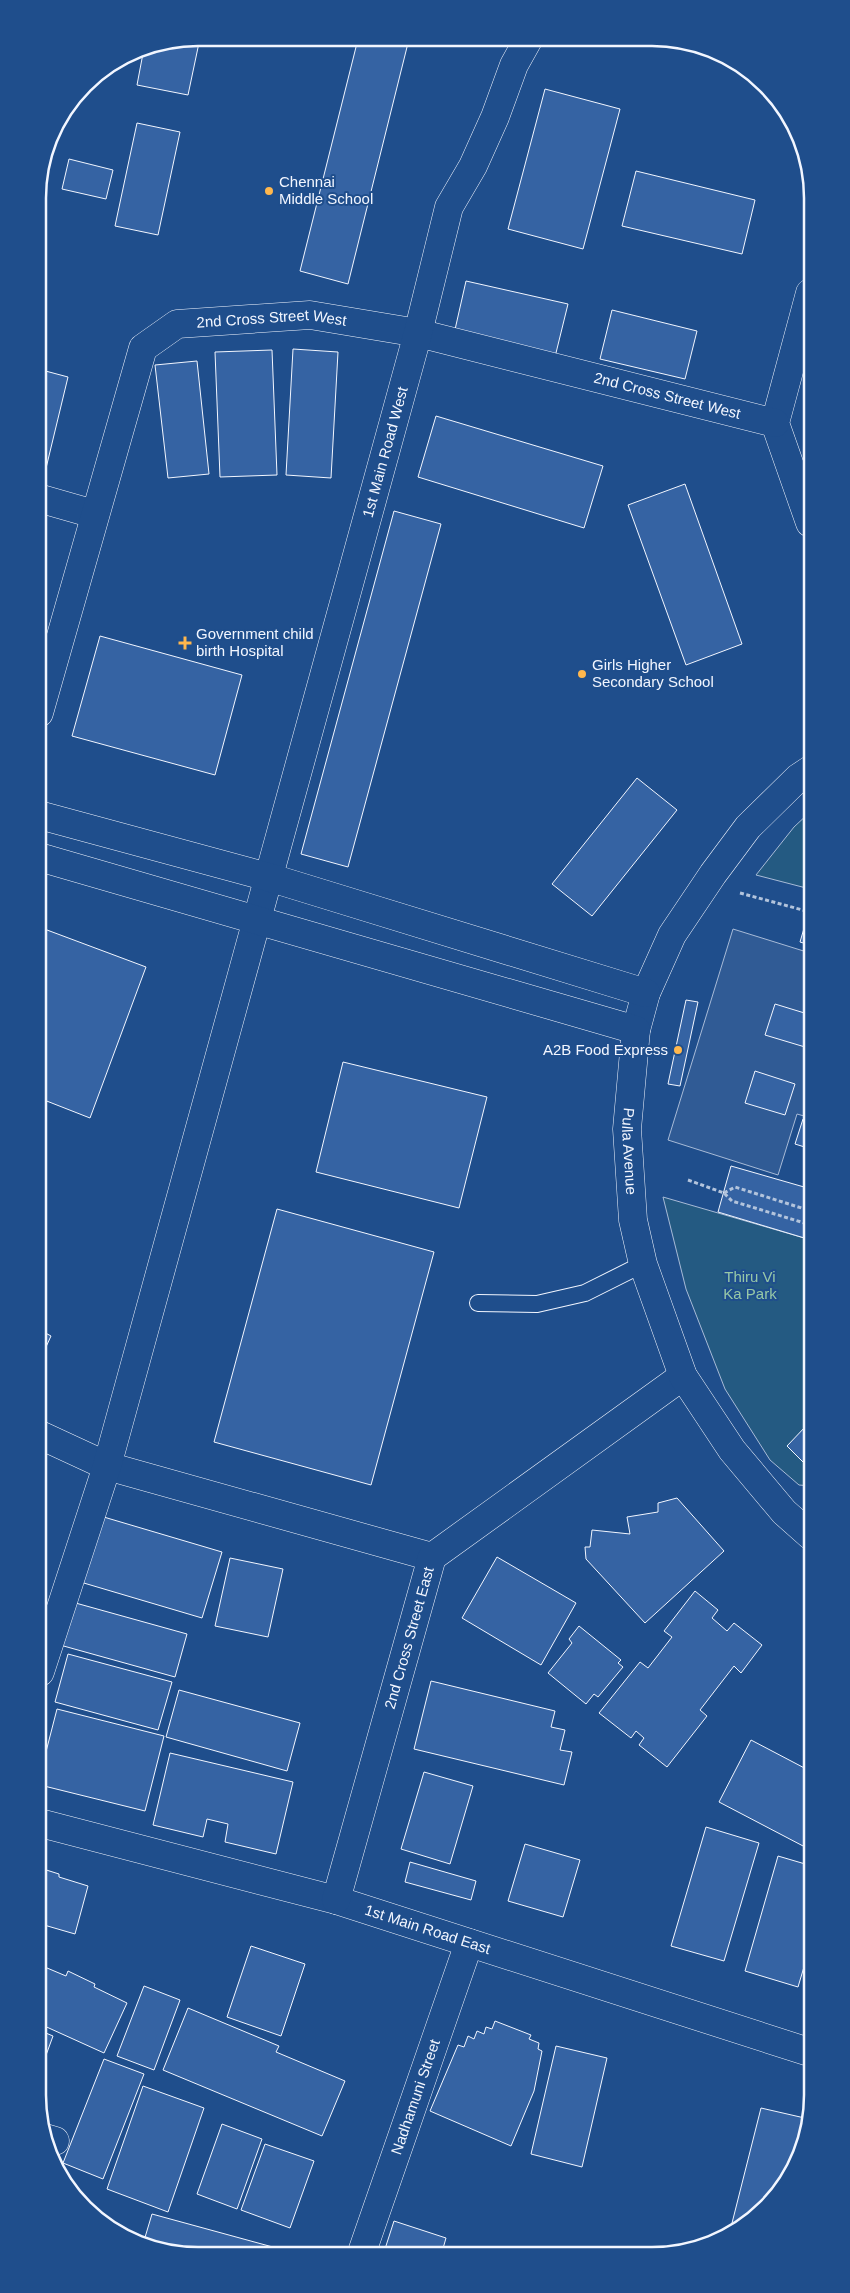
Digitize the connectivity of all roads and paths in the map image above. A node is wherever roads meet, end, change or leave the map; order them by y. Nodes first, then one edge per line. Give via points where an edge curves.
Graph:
1 (524, 46) edge
2 (804, 316) edge
3 (418, 333) junction
4 (776, 423) junction
5 (47, 501) edge
6 (804, 505) edge
7 (94, 514) junction
8 (47, 686) edge
9 (804, 774) edge
10 (47, 817) edge
11 (47, 859) edge
12 (268, 877) junction
13 (740, 887) dead end
14 (804, 911) edge
15 (256, 920) junction
16 (646, 993) junction
17 (636, 1030) junction
18 (688, 1180) dead end
19 (724, 1193) junction
20 (803, 1209) edge
21 (803, 1223) edge
22 (642, 1264) junction
23 (478, 1303) dead end
24 (683, 1376) junction
25 (46, 1439) edge
26 (107, 1466) junction
27 (803, 1524) edge
28 (432, 1557) junction
29 (46, 1653) edge
30 (46, 1825) edge
31 (336, 1900) junction
32 (469, 1943) junction
33 (803, 2050) edge
34 (364, 2247) edge

1 - 3 street, 1st Main Road West via 514,64 474,166 449,208
2 - 4 street
3 - 4 street, 2nd Cross Street West
3 - 7 street, 2nd Cross Street West via 310,315 177,324 143,348
3 - 12 street, 1st Main Road West
4 - 6 street
5 - 7 street
7 - 8 street, 2nd Cross Street West
9 - 16 street, Pulla Avenue via 748,827 713,874 672,935
10 - 12 street
11 - 15 street
12 - 15 street, 1st Main Road West
12 - 16 street
13 - 14 path via 736,892
15 - 17 street
15 - 26 street, 1st Main Road West
16 - 17 street, Pulla Avenue
17 - 22 street, Pulla Avenue via 627,1129 633,1220
18 - 19 path
19 - 20 path via 735,1187
19 - 21 path via 732,1201
22 - 23 lane via 585,1293 537,1304
22 - 24 street, Pulla Avenue
24 - 27 street, Pulla Avenue via 732,1450 784,1512
24 - 28 street, 2nd Cross Street East
25 - 26 street
26 - 28 street
26 - 29 street, 1st Main Road West
28 - 31 street, 2nd Cross Street East
30 - 31 street, 1st Main Road East
31 - 32 street, 1st Main Road East
32 - 33 street, 1st Main Road East
32 - 34 street, Nadhamuni Street

